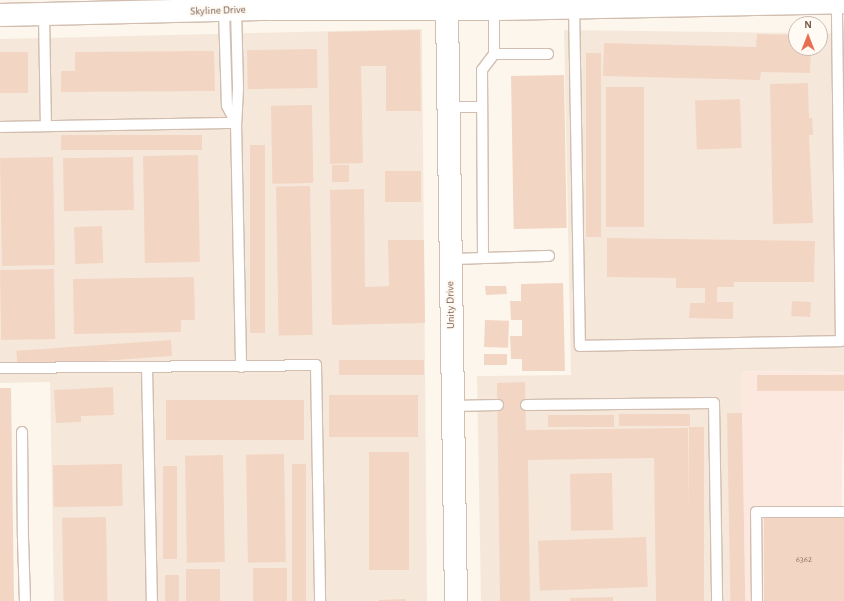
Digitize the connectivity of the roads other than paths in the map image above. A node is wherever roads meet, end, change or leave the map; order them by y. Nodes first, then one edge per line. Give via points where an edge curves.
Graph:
1 (840, 2) edge
2 (448, 4) edge
3 (574, 7) junction
4 (494, 9) junction
5 (230, 11) junction
6 (44, 15) junction
7 (0, 16) edge
8 (494, 54) junction
9 (548, 54) dead end
10 (449, 107) junction
11 (482, 107) junction
12 (236, 122) junction
13 (46, 126) junction
14 (0, 127) edge
15 (549, 256) dead end
16 (483, 258) junction
17 (451, 259) junction
18 (241, 366) junction
19 (0, 368) edge
20 (147, 368) junction
21 (498, 405) dead end
22 (526, 405) dead end
23 (453, 406) junction
24 (22, 432) dead end
25 (844, 512) edge
26 (25, 601) edge
27 (152, 601) edge
28 (320, 601) edge
29 (456, 601) edge
30 (718, 601) edge
31 (757, 601) edge

1 - 3 street, Skyline Drive
1 - 3 lane via 840,341 580,346
2 - 4 street, Skyline Drive
2 - 5 street, Skyline Drive
2 - 10 street, Unity Drive
3 - 4 street, Skyline Drive
4 - 8 lane
5 - 6 street, Skyline Drive
5 - 12 lane via 238,90
6 - 7 street, Skyline Drive
6 - 13 lane
8 - 9 lane
8 - 11 lane via 482,70
10 - 11 lane
10 - 17 street, Unity Drive
11 - 16 lane
12 - 13 lane
12 - 18 lane
13 - 14 lane
15 - 16 lane
16 - 17 lane
17 - 23 street, Unity Drive
18 - 20 lane
18 - 28 lane via 316,365
19 - 20 lane
20 - 27 lane
21 - 23 lane
22 - 30 lane via 714,403
23 - 29 street, Unity Drive
24 - 26 lane
25 - 31 lane via 756,512

